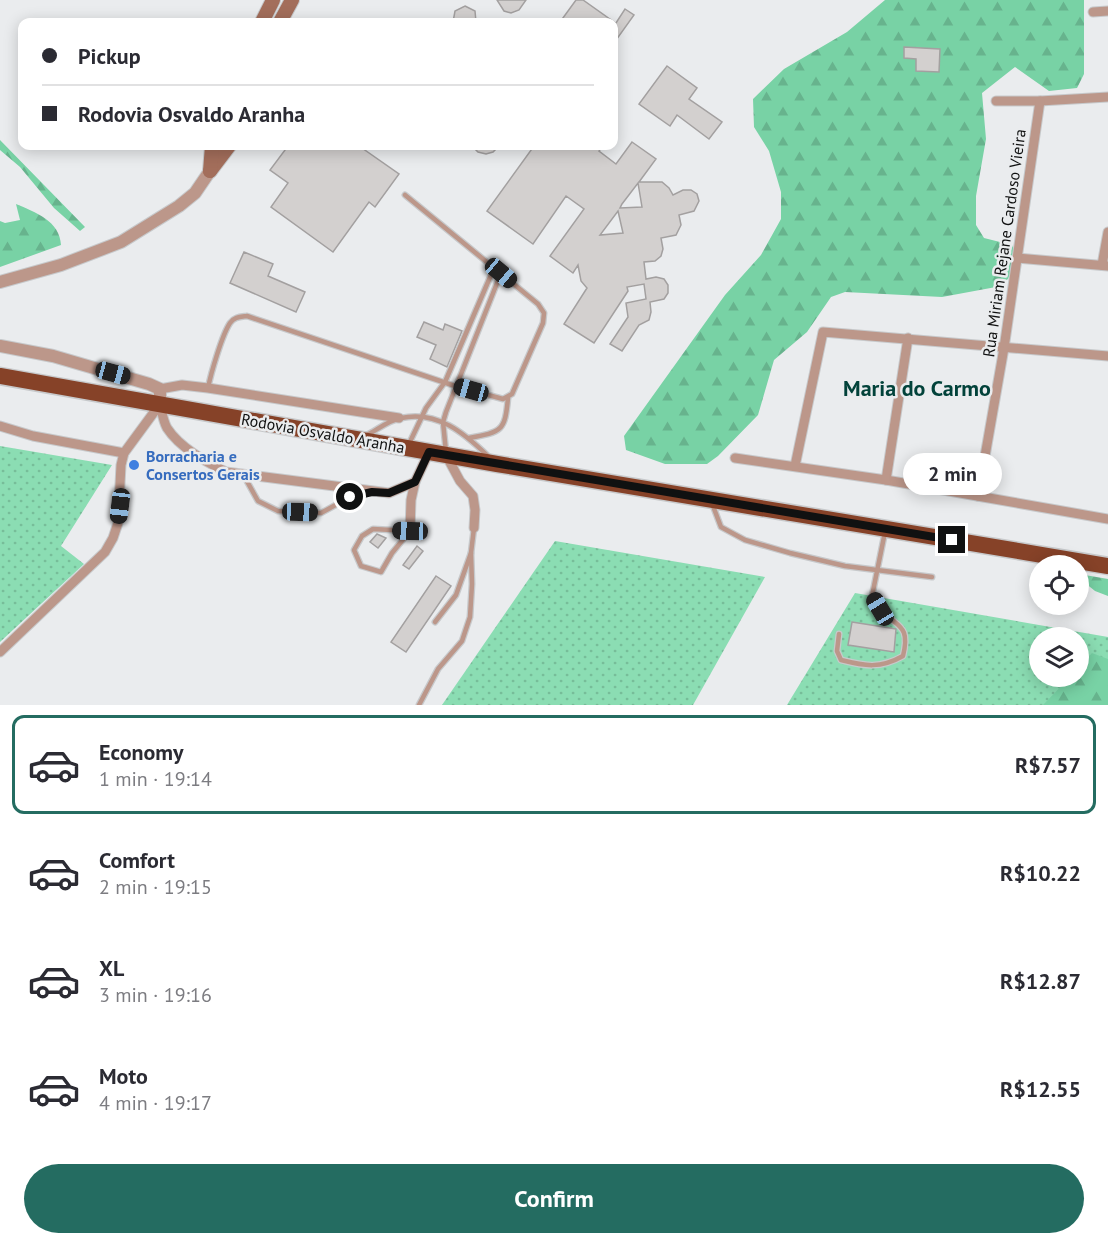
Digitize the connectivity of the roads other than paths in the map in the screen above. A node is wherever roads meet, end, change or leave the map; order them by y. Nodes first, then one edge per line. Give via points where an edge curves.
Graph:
1 (273, 0) edge
2 (292, 0) edge
3 (1108, 11) edge
4 (1093, 12) dead end
5 (264, 18) edge
6 (282, 18) edge
7 (1108, 97) edge
8 (996, 101) dead end
9 (1040, 101) junction
10 (212, 150) edge
11 (226, 150) edge
12 (210, 171) junction
13 (405, 195) dead end
14 (1108, 232) edge
15 (1017, 258) junction
16 (1105, 265) edge
17 (494, 268) junction
18 (501, 273) junction
19 (0, 282) edge
20 (908, 338) junction
21 (0, 346) edge
22 (1004, 348) junction
23 (1108, 356) edge
24 (0, 376) edge
25 (445, 382) junction
26 (454, 386) junction
27 (208, 388) junction
28 (160, 396) junction
29 (508, 398) junction
30 (422, 416) junction
31 (399, 418) junction
32 (443, 422) junction
33 (0, 426) edge
34 (469, 438) junction
35 (359, 440) junction
36 (406, 448) junction
37 (429, 452) junction
38 (124, 453) junction
39 (446, 455) junction
40 (735, 458) dead end
41 (497, 464) junction
42 (795, 466) junction
43 (242, 474) junction
44 (886, 480) junction
45 (415, 482) junction
46 (372, 492) junction
47 (978, 496) junction
48 (711, 500) junction
49 (1108, 519) edge
50 (474, 528) joint
51 (885, 529) junction
52 (410, 531) junction
53 (471, 553) junction
54 (1108, 566) edge
55 (878, 568) junction
56 (932, 577) dead end
57 (435, 622) dead end
58 (839, 634) dead end
59 (0, 652) edge
60 (419, 705) edge

1 - 5 main road
2 - 6 main road
3 - 4 street
7 - 9 street
8 - 9 street
9 - 15 street, Rua Miriam Rejane Cardoso Vieira
10 - 12 main road
11 - 12 main road
12 - 19 street via 195,193 179,206 121,242 61,265
13 - 17 lane
14 - 16 street
15 - 16 street
15 - 22 street, Rua Miriam Rejane Cardoso Vieira
17 - 18 lane
17 - 25 lane
18 - 26 lane
18 - 29 lane via 544,313
20 - 22 street
20 - 42 street via 823,332
20 - 44 street
21 - 28 street via 53,356 137,380
22 - 23 street
22 - 47 street, Rua Miriam Rejane Cardoso Vieira
24 - 28 highway, Rodovia Osvaldo Aranha
25 - 26 lane
25 - 27 lane via 247,316 236,317 230,324
25 - 30 lane
26 - 29 lane
26 - 32 lane
27 - 28 street via 182,385
27 - 31 street
28 - 35 highway, Rodovia Osvaldo Aranha
28 - 38 street
28 - 43 street via 166,426 176,439 225,472
29 - 34 lane via 503,427 490,435
30 - 31 lane
30 - 32 lane
30 - 36 lane
31 - 35 lane
32 - 34 lane
32 - 39 lane
33 - 38 street
34 - 41 lane
35 - 36 highway, Rodovia Osvaldo Aranha
36 - 37 highway, Rodovia Osvaldo Aranha
37 - 39 highway, Rodovia Osvaldo Aranha
37 - 45 street
38 - 59 street via 118,523 105,552
39 - 41 highway, Rodovia Osvaldo Aranha
39 - 50 street via 473,496
40 - 42 street
41 - 48 highway, Rodovia Osvaldo Aranha
42 - 44 street
43 - 46 street
43 - 46 lane via 258,501 278,511 321,513 350,497
44 - 47 street
45 - 46 street via 389,493
45 - 52 street
47 - 49 street
48 - 51 highway, Rodovia Osvaldo Aranha
48 - 55 lane via 721,526 745,540 845,566
50 - 53 lane
51 - 54 highway, Rodovia Osvaldo Aranha
51 - 55 lane
52 - 52 lane via 381,572 361,567 354,550 363,536 373,529
53 - 57 lane via 456,595
53 - 60 lane via 470,617 462,640 438,669
55 - 56 lane
55 - 58 lane via 872,596 880,609 902,627 906,644 903,656 868,667 841,660 837,651

